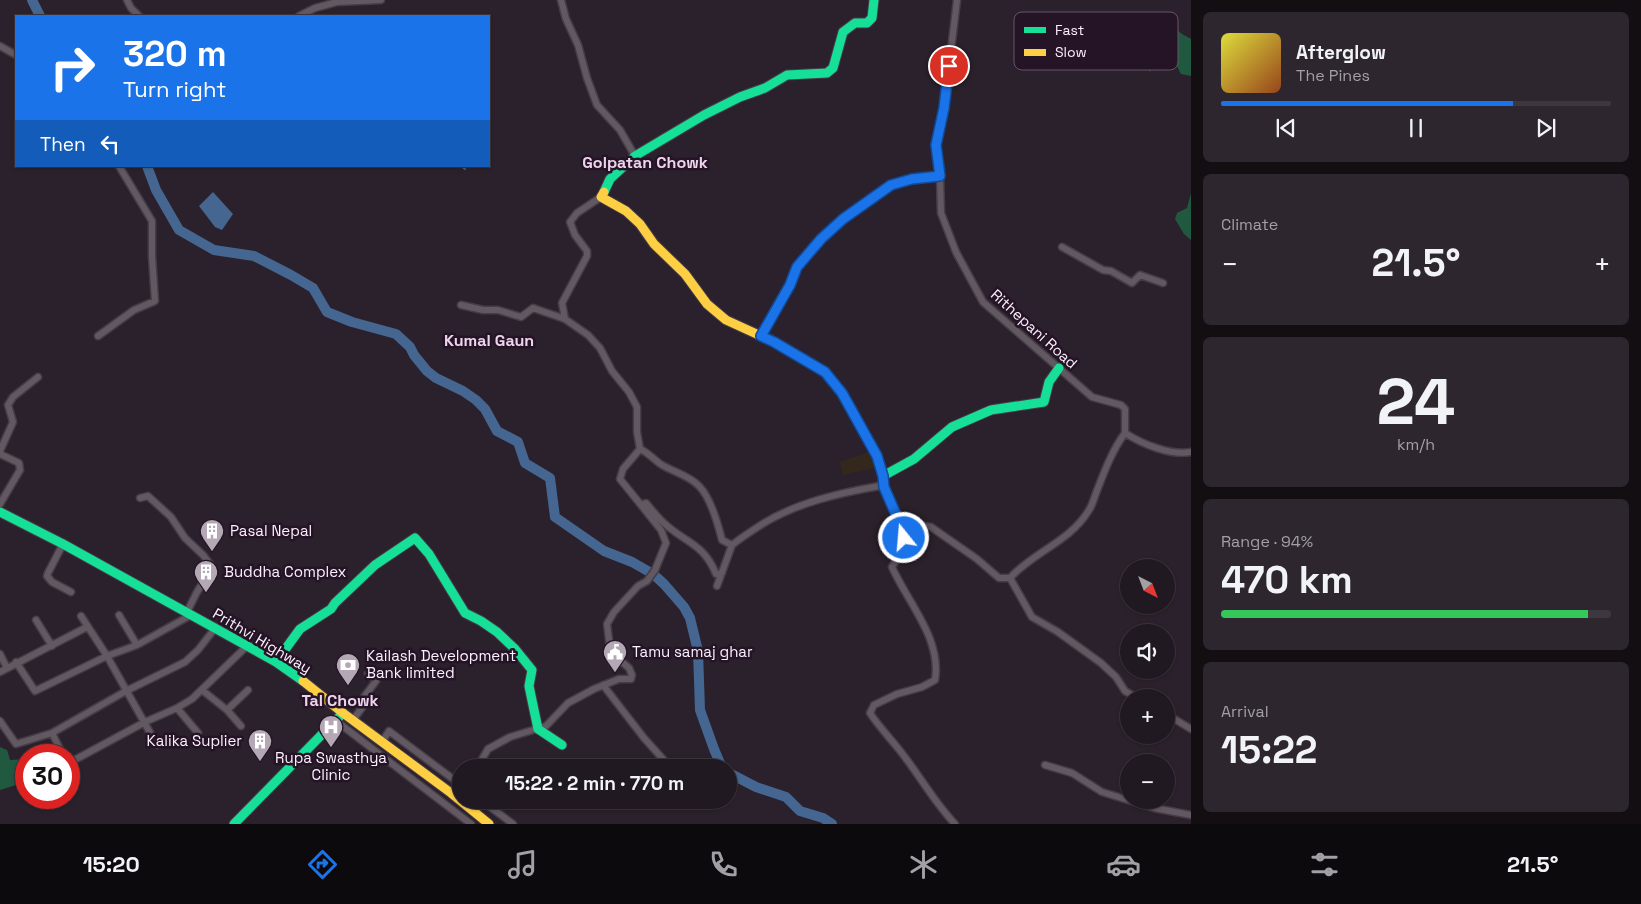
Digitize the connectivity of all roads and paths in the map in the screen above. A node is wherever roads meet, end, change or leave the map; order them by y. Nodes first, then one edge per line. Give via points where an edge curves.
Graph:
1 (127, 0) edge
2 (381, 0) edge
3 (561, 0) edge
4 (874, 0) edge
5 (957, 0) edge
6 (138, 15) edge
7 (301, 15) edge
8 (0, 46) edge
9 (15, 54) edge
10 (635, 156) junction
11 (120, 167) edge
12 (940, 176) junction
13 (601, 197) junction
14 (1062, 247) dead end
15 (1163, 283) dead end
16 (461, 305) dead end
17 (565, 319) junction
18 (98, 336) dead end
19 (761, 336) junction
20 (1059, 368) junction
21 (38, 378) dead end
22 (1125, 433) junction
23 (640, 449) junction
24 (1191, 452) edge
25 (0, 453) edge
26 (884, 480) junction
27 (140, 498) dead end
28 (0, 504) edge
29 (641, 505) junction
30 (0, 512) edge
31 (907, 528) junction
32 (63, 544) junction
33 (732, 545) junction
34 (722, 573) junction
35 (1010, 578) junction
36 (717, 586) dead end
37 (71, 592) dead end
38 (189, 614) junction
39 (119, 615) dead end
40 (81, 616) dead end
41 (36, 620) dead end
42 (87, 627) junction
43 (216, 627) junction
44 (248, 645) junction
45 (52, 646) junction
46 (137, 646) junction
47 (0, 654) edge
48 (107, 656) junction
49 (16, 662) junction
50 (276, 662) junction
51 (7, 668) junction
52 (0, 672) edge
53 (368, 674) dead end
54 (603, 685) junction
55 (1124, 689) edge
56 (202, 690) junction
57 (248, 690) dead end
58 (126, 691) junction
59 (177, 708) junction
60 (227, 710) junction
61 (343, 713) junction
62 (1175, 719) edge
63 (353, 720) junction
64 (0, 721) edge
65 (336, 721) junction
66 (145, 722) junction
67 (240, 726) dead end
68 (538, 729) junction
69 (1191, 729) edge
70 (198, 732) dead end
71 (52, 733) junction
72 (382, 742) junction
73 (58, 744) edge
74 (156, 745) dead end
75 (562, 745) dead end
76 (80, 757) edge
77 (482, 759) edge
78 (663, 759) edge
79 (1045, 765) dead end
80 (452, 779) edge
81 (451, 793) joint
82 (493, 809) edge
83 (1191, 815) edge
84 (469, 823) edge
85 (234, 824) edge
86 (489, 824) edge
87 (513, 824) edge
88 (955, 824) edge

1 - 6 street
2 - 7 street via 337,2
3 - 10 street via 597,105 620,130
4 - 10 main road via 872,18 867,23 855,23 843,32 833,68 827,73 787,75 704,115
5 - 12 street, Rithepani Road via 944,108 936,145
8 - 9 street
10 - 13 main road via 610,179
11 - 18 street via 152,221 155,301 134,310
12 - 19 street via 891,185 843,219 797,267
12 - 20 street, Rithepani Road via 941,213 956,252 983,302
13 - 17 street via 577,213 570,222 587,256 562,303
13 - 19 main road via 626,211 640,224 707,304 726,320
14 - 15 street via 1132,283 1140,274
16 - 17 street via 521,317 533,308
17 - 23 street via 600,348 612,371 629,392 637,407
19 - 26 main road via 825,372 847,400 877,456
20 - 22 street, Rithepani Road via 1092,397 1121,405 1125,409
20 - 26 main road via 1049,382 1044,402 991,410 952,427
21 - 25 street via 10,401 8,405 14,422
22 - 24 street via 1172,453
22 - 35 street via 1089,510 1057,544 1019,568
23 - 29 street via 623,469 620,480
23 - 33 street via 700,487 717,520 722,540
25 - 28 street via 19,463 20,470
26 - 31 street via 897,517
26 - 33 street via 795,509 766,522
27 - 38 street via 148,496 171,517 185,538 210,564 210,572 197,592
29 - 34 street via 646,503 665,524 702,550 716,574
29 - 54 street via 661,530 666,543 655,570 614,612 607,624 610,648 629,668 631,679 618,679
30 - 32 main road, Prithvi Highway
31 - 35 street via 917,524 931,527 999,578
31 - 88 street via 902,551 892,567 924,624 937,669 936,680 874,705 870,713 940,809
32 - 37 street via 48,576 52,582
32 - 38 main road, Prithvi Highway
33 - 34 street
34 - 36 street
35 - 55 street via 1032,617 1101,663
38 - 43 main road, Prithvi Highway
38 - 46 street
39 - 46 street
40 - 42 street
41 - 45 street
42 - 45 street
42 - 48 street
43 - 44 main road, Prithvi Highway
43 - 58 street via 185,662
44 - 50 main road, Prithvi Highway
44 - 56 street
45 - 49 street
46 - 48 street
47 - 51 street
48 - 49 street via 35,691
48 - 58 street
49 - 51 street
50 - 61 main road, Prithvi Highway
50 - 68 main road via 300,629 331,609 375,565 415,538 429,554 465,613 497,632 532,670 528,686
51 - 52 street
53 - 63 street via 376,681 361,700 364,704
54 - 68 street via 568,703 546,726
54 - 78 street
56 - 59 street
56 - 60 street
57 - 60 street
58 - 66 street
58 - 71 street
59 - 66 street
59 - 70 street
60 - 67 street
61 - 63 main road, Prithvi Highway
61 - 65 main road
62 - 69 street
63 - 72 main road, Prithvi Highway
64 - 71 street via 16,744
65 - 84 street
65 - 85 main road
66 - 74 street
66 - 76 street
68 - 75 main road
68 - 77 street via 510,737 488,749
71 - 73 street
72 - 80 street via 389,732
72 - 81 main road, Prithvi Highway
79 - 83 street via 1072,773 1102,792
81 - 86 main road, Prithvi Highway
82 - 87 street

